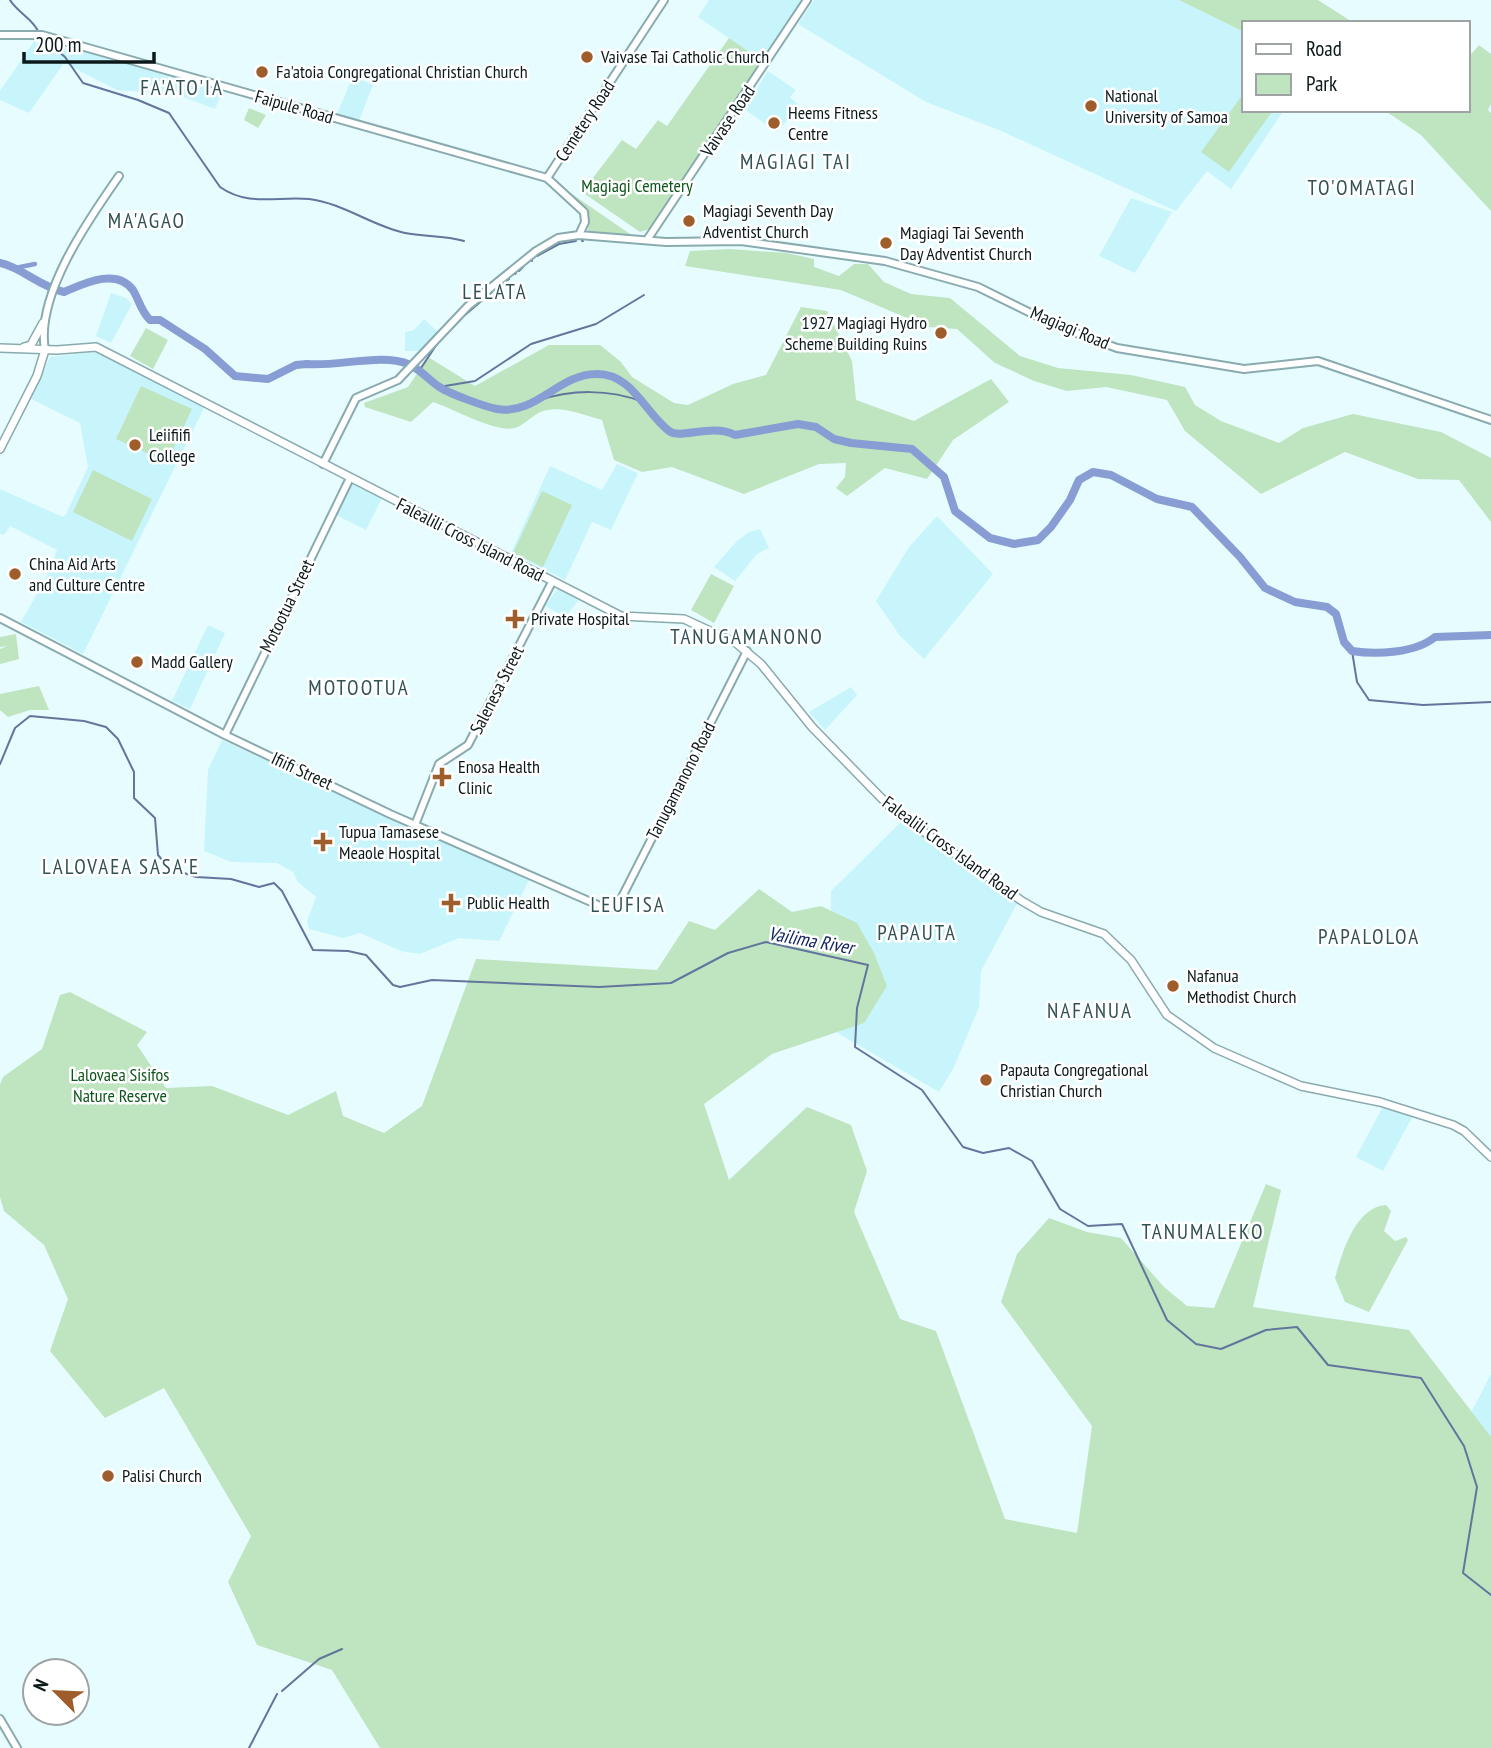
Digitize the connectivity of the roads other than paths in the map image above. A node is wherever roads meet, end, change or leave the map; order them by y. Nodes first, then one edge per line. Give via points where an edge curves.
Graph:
1 (664, 0) edge
2 (807, 0) edge
3 (0, 35) edge
4 (119, 176) dead end
5 (547, 178) junction
6 (579, 235) junction
7 (647, 240) junction
8 (43, 323) junction
9 (0, 348) edge
10 (16, 348) junction
11 (45, 350) junction
12 (1491, 420) edge
13 (0, 449) edge
14 (323, 464) junction
15 (350, 478) junction
16 (552, 582) junction
17 (0, 618) edge
18 (747, 651) junction
19 (225, 735) junction
20 (415, 825) junction
21 (611, 908) joint
22 (1491, 1157) edge
23 (0, 1719) edge
24 (17, 1748) edge

1 - 5 main road, Cemetery Road
2 - 7 main road, Vaivase Road
3 - 5 main road, Faipule Road via 43,35
4 - 8 main road via 73,245
5 - 6 main road, Cemetery Road via 584,212
6 - 7 main road, Magiagi Road
6 - 14 main road via 558,238 532,254 468,306 391,385 351,403
7 - 12 main road, Magiagi Road via 734,240 885,261 978,287 1057,326 1117,348 1244,369 1318,361
8 - 10 main road via 31,345
8 - 11 main road
9 - 10 main road, Falealili Cross Island Road
10 - 11 main road, Falealili Cross Island Road
11 - 13 main road
11 - 14 main road, Falealili Cross Island Road via 96,347
14 - 15 main road, Falealili Cross Island Road
15 - 16 main road, Falealili Cross Island Road
15 - 19 main road, Motootua Street
16 - 18 main road, Falealili Cross Island Road via 621,616 695,622
16 - 20 main road, Salenesa Street via 468,745 439,764
17 - 19 main road, Ifiifi Street
18 - 21 main road, Tanugamanono Road via 625,892
18 - 22 main road, Falealili Cross Island Road via 812,727 893,810 1022,901 1104,934 1131,960 1178,1026 1226,1054 1301,1086 1380,1102 1453,1125
19 - 20 main road, Ifiifi Street
20 - 21 main road, Ifiifi Street via 601,908
23 - 24 main road

